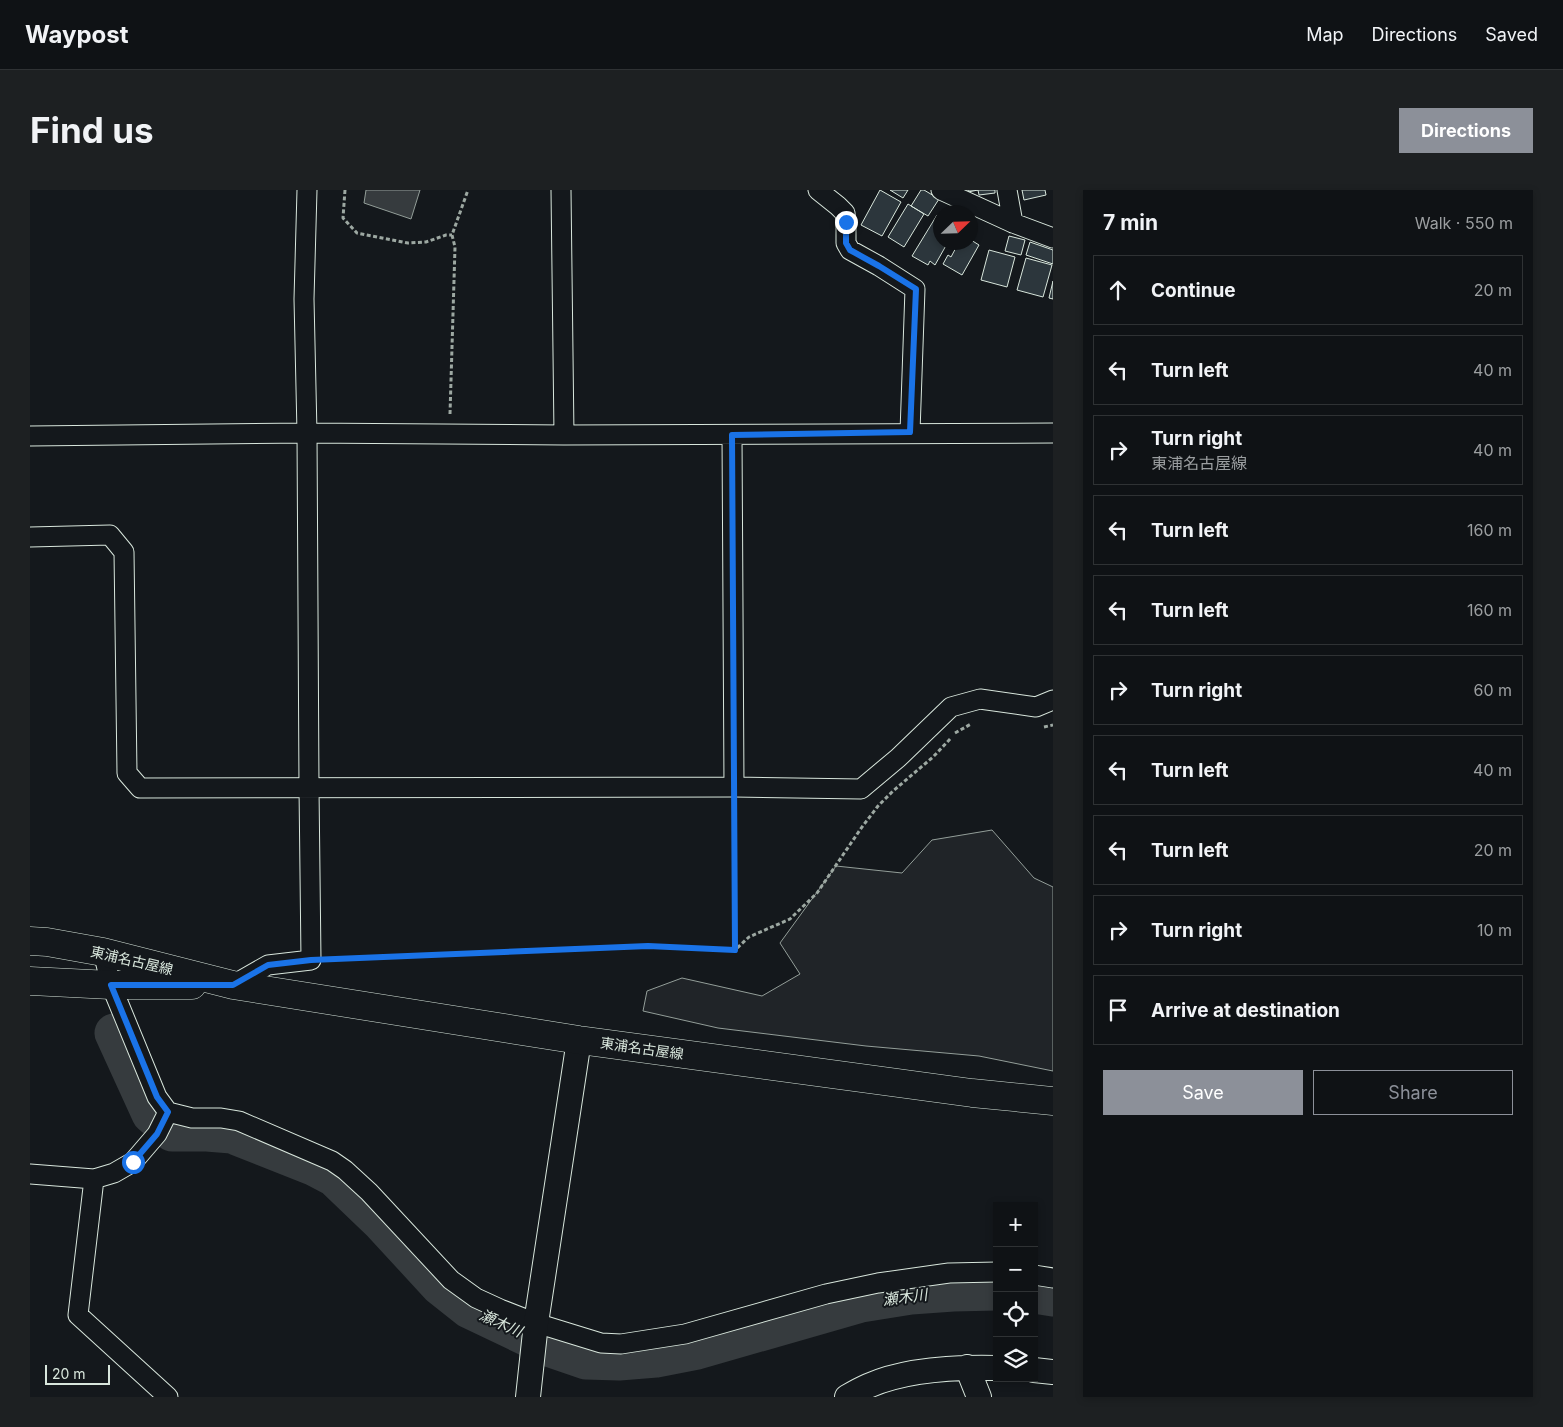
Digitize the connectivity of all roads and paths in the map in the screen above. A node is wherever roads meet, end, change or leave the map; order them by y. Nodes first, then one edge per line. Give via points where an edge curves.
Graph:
1 (307, 190) edge
2 (345, 190) edge
3 (468, 190) edge
4 (561, 190) edge
5 (818, 190) edge
6 (941, 190) edge
7 (1007, 190) edge
8 (1013, 223) junction
9 (452, 235) junction
10 (1053, 238) edge
11 (307, 432) junction
12 (910, 432) junction
13 (1053, 433) edge
14 (450, 435) junction
15 (564, 435) junction
16 (732, 435) junction
17 (30, 436) edge
18 (30, 537) edge
19 (1053, 700) edge
20 (978, 722) dead end
21 (1053, 725) edge
22 (1042, 727) dead end
23 (734, 787) junction
24 (308, 788) junction
25 (30, 941) edge
26 (735, 950) junction
27 (103, 952) junction
28 (311, 960) junction
29 (30, 980) edge
30 (111, 985) junction
31 (233, 985) junction
32 (579, 1040) junction
33 (1053, 1101) edge
34 (164, 1121) junction
35 (30, 1174) edge
36 (94, 1180) junction
37 (993, 1272) edge
38 (1038, 1276) edge
39 (1053, 1278) edge
40 (536, 1328) junction
41 (967, 1367) junction
42 (993, 1368) edge
43 (1038, 1370) edge
44 (1053, 1372) edge
45 (168, 1397) edge
46 (528, 1397) edge
47 (847, 1397) edge
48 (979, 1397) edge

1 - 11 street via 304,299
2 - 9 path via 343,218 357,233 408,243
3 - 9 path
4 - 15 street
5 - 12 street via 845,213 846,243 850,250 916,289
6 - 8 street
7 - 8 street
8 - 10 street
9 - 14 path via 455,247
11 - 14 street
11 - 17 street
11 - 24 street
12 - 13 street
12 - 16 street
14 - 15 street
15 - 16 street
16 - 23 street
18 - 24 street via 110,535 124,552 127,772 140,788
19 - 23 street via 1036,707 980,699 951,707 861,790
20 - 26 path via 955,734 933,758 878,806 817,893 790,919 749,937
21 - 22 path
23 - 24 street
23 - 26 path
24 - 28 street
25 - 27 main road, 東浦名古屋線
26 - 28 path via 648,946
27 - 30 street
27 - 31 main road, 東浦名古屋線
28 - 31 street via 268,965
29 - 30 main road, 東浦名古屋線
30 - 31 main road, 東浦名古屋線
30 - 34 street
31 - 32 main road, 東浦名古屋線
32 - 33 main road, 東浦名古屋線
32 - 40 street
34 - 36 street via 133,1162
34 - 40 street via 192,1118 239,1121 332,1161 369,1192 451,1280 476,1298
35 - 36 street
36 - 45 street via 78,1315
37 - 40 street via 948,1273 878,1283 826,1294 686,1334 621,1344 601,1343
38 - 39 street
40 - 46 street
41 - 42 street
41 - 47 street via 910,1374 869,1386
41 - 48 street
43 - 44 street

